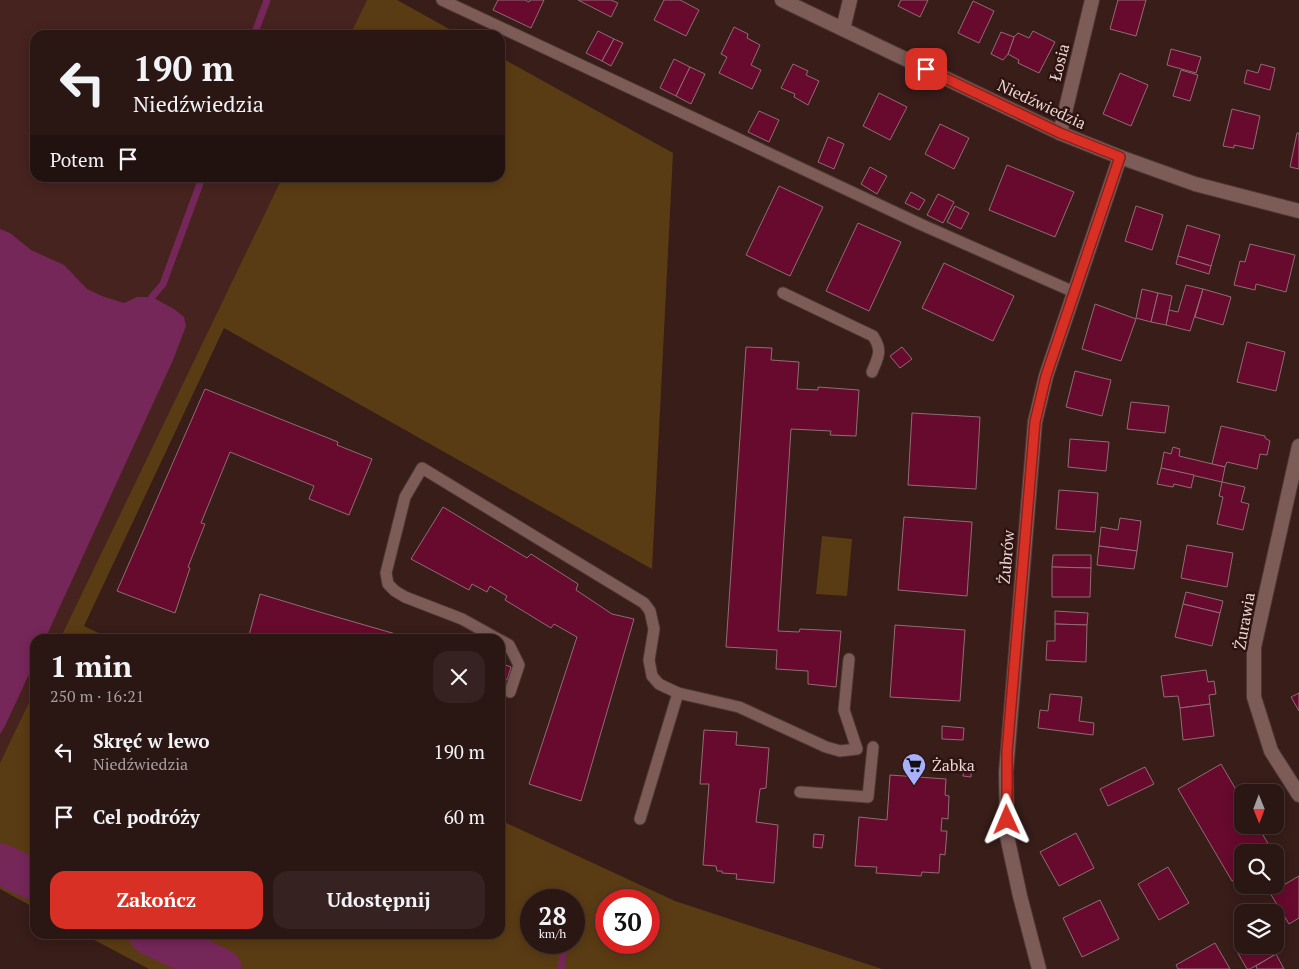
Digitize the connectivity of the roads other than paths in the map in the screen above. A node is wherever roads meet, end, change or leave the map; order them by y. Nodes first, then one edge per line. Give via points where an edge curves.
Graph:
1 (442, 0) edge
2 (782, 0) edge
3 (850, 0) edge
4 (1092, 0) edge
5 (843, 29) junction
6 (1060, 133) junction
7 (1120, 157) junction
8 (1299, 211) edge
9 (1074, 292) junction
10 (783, 293) dead end
11 (872, 372) dead end
12 (1299, 446) edge
13 (490, 634) edge
14 (505, 643) edge
15 (849, 659) dead end
16 (510, 692) dead end
17 (678, 693) junction
18 (873, 747) dead end
19 (1297, 787) edge
20 (800, 792) dead end
21 (640, 819) dead end
22 (1039, 969) edge

1 - 9 lane via 920,224
2 - 5 street, Niedźwiedzia
3 - 5 street
4 - 6 street, Łosia
5 - 6 street, Niedźwiedzia
6 - 7 street, Niedźwiedzia
7 - 8 street, Niedźwiedzia via 1195,184
7 - 9 street, Żubrów
9 - 22 street, Żubrów via 1046,376 1035,422 1007,752 1007,836
10 - 11 lane via 873,336 879,346 879,355
12 - 19 street, Żurawia via 1254,647 1254,697 1272,750
13 - 17 lane via 462,619 406,597 388,584 386,573 405,497 422,468 644,602 650,611 654,629 649,660 652,676 659,684
14 - 16 lane via 519,665
15 - 17 lane via 844,710 857,749 833,749 739,707
17 - 21 lane
18 - 20 lane via 868,797

